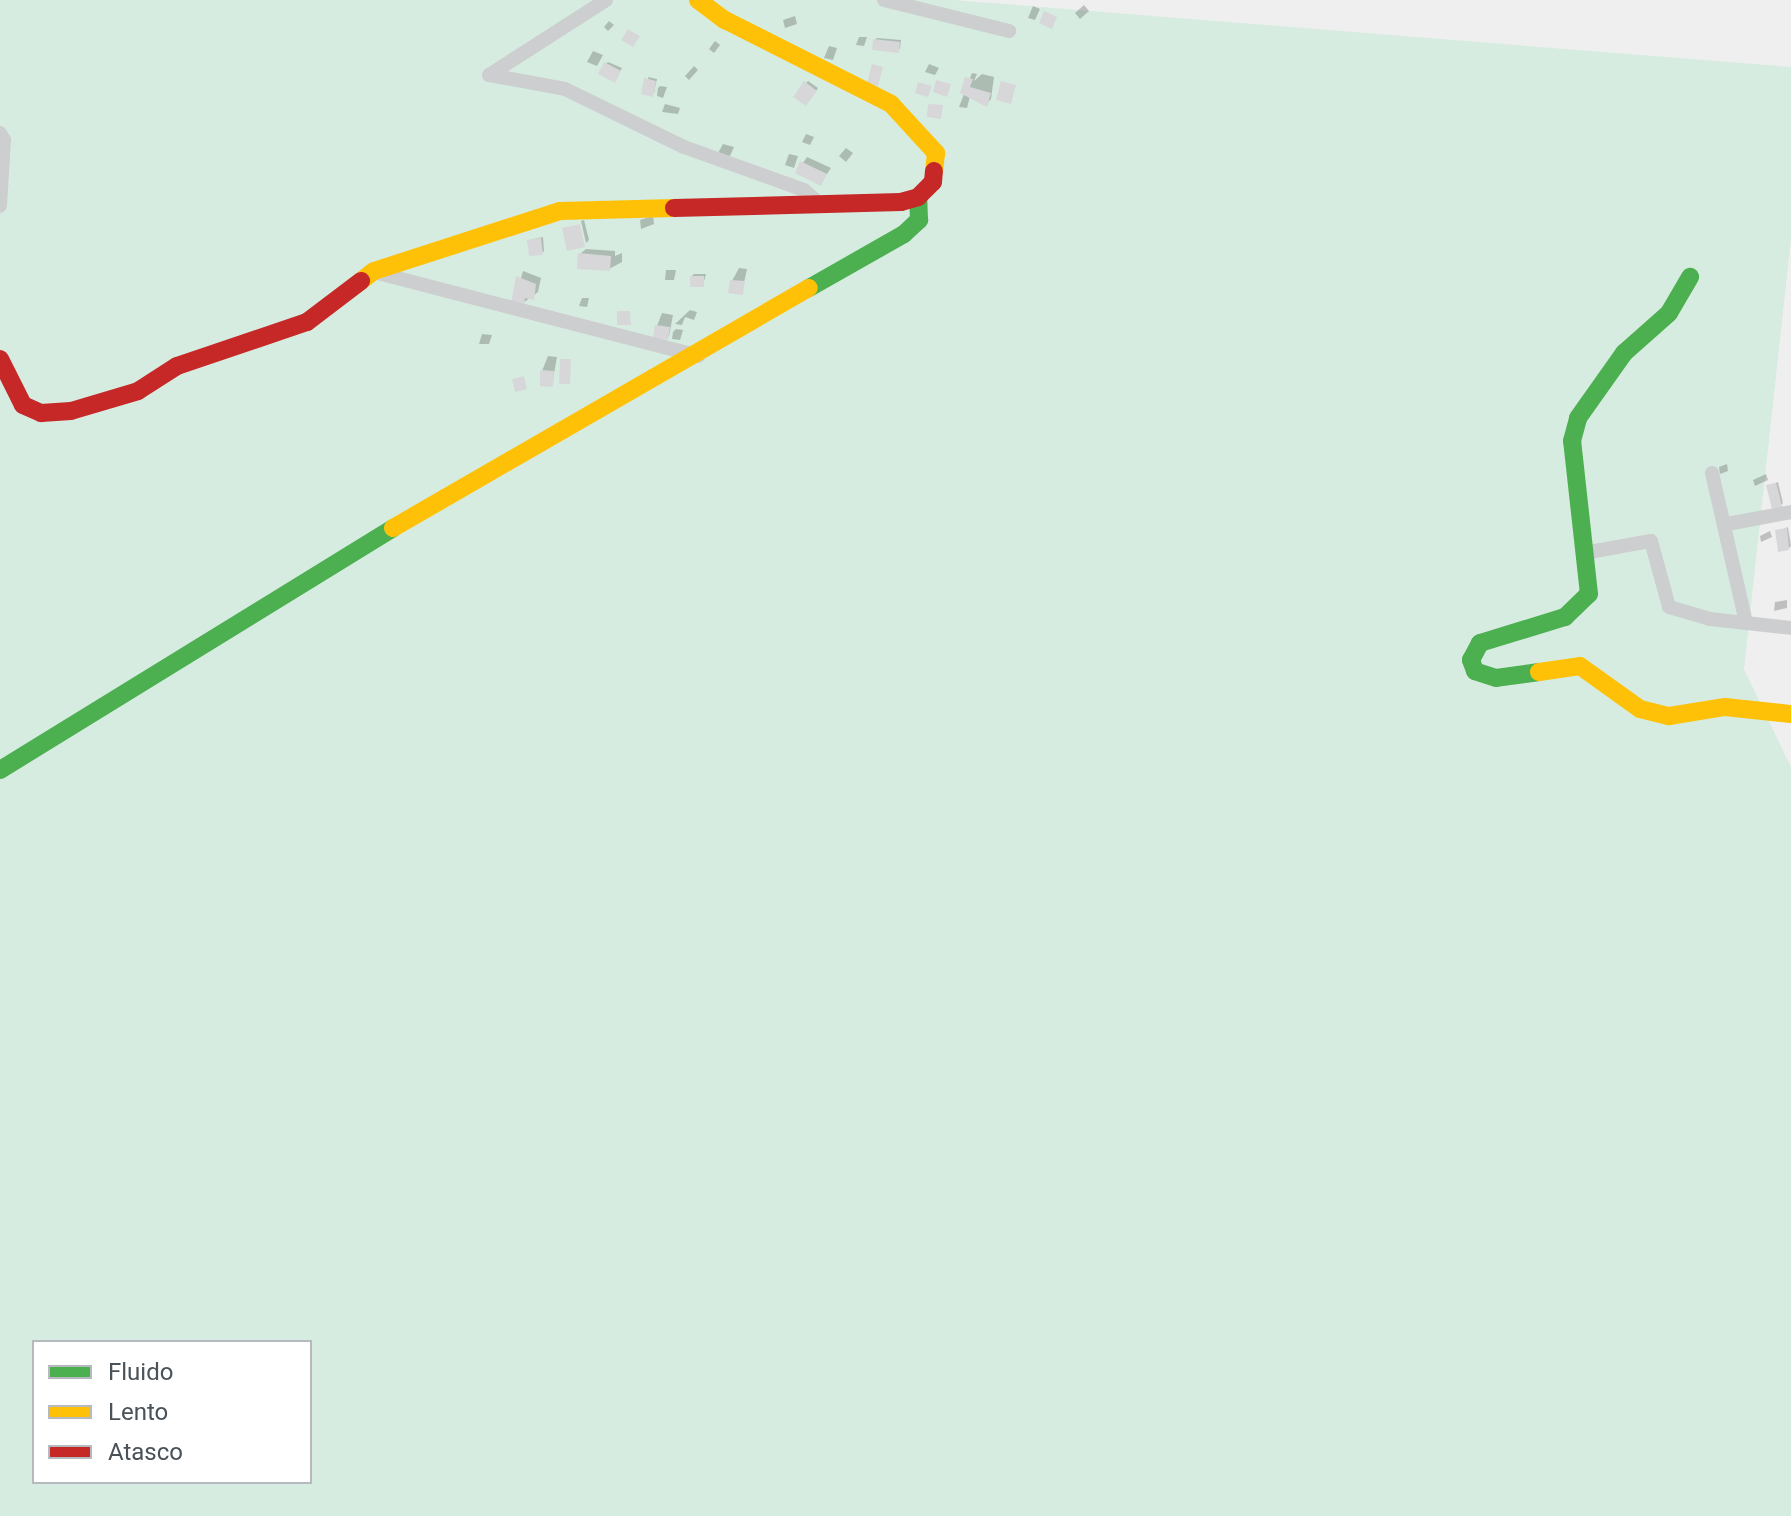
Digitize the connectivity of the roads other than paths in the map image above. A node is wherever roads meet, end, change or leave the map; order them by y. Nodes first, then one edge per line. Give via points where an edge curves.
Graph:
1 (606, 0) edge
2 (698, 0) edge
3 (884, 0) edge
4 (1009, 31) dead end
5 (0, 133) edge
6 (918, 197) junction
7 (820, 204) junction
8 (0, 206) edge
9 (374, 271) junction
10 (1690, 277) dead end
11 (698, 356) junction
12 (0, 359) edge
13 (1712, 473) dead end
14 (1791, 512) edge
15 (1727, 524) junction
16 (1584, 553) junction
17 (1746, 623) junction
18 (1791, 628) edge
19 (1791, 714) edge
20 (0, 770) edge

1 - 7 street via 489,75 565,89 684,147 804,190
2 - 6 street via 725,20 891,104 936,153 933,182
3 - 4 street
5 - 8 street
6 - 7 street
6 - 11 street via 919,220 904,234
7 - 9 street via 560,211
9 - 11 street
9 - 12 street via 307,322 177,366 138,391 71,411 41,413 23,405
10 - 16 street via 1669,313 1624,353 1578,418 1572,441
11 - 20 street via 293,586
13 - 15 street
14 - 15 street
15 - 17 street
16 - 17 street via 1651,541 1669,607
16 - 19 street via 1589,594 1581,605 1565,617 1480,643 1471,660 1475,671 1496,678 1580,666 1640,709 1669,716 1725,707
17 - 18 street

